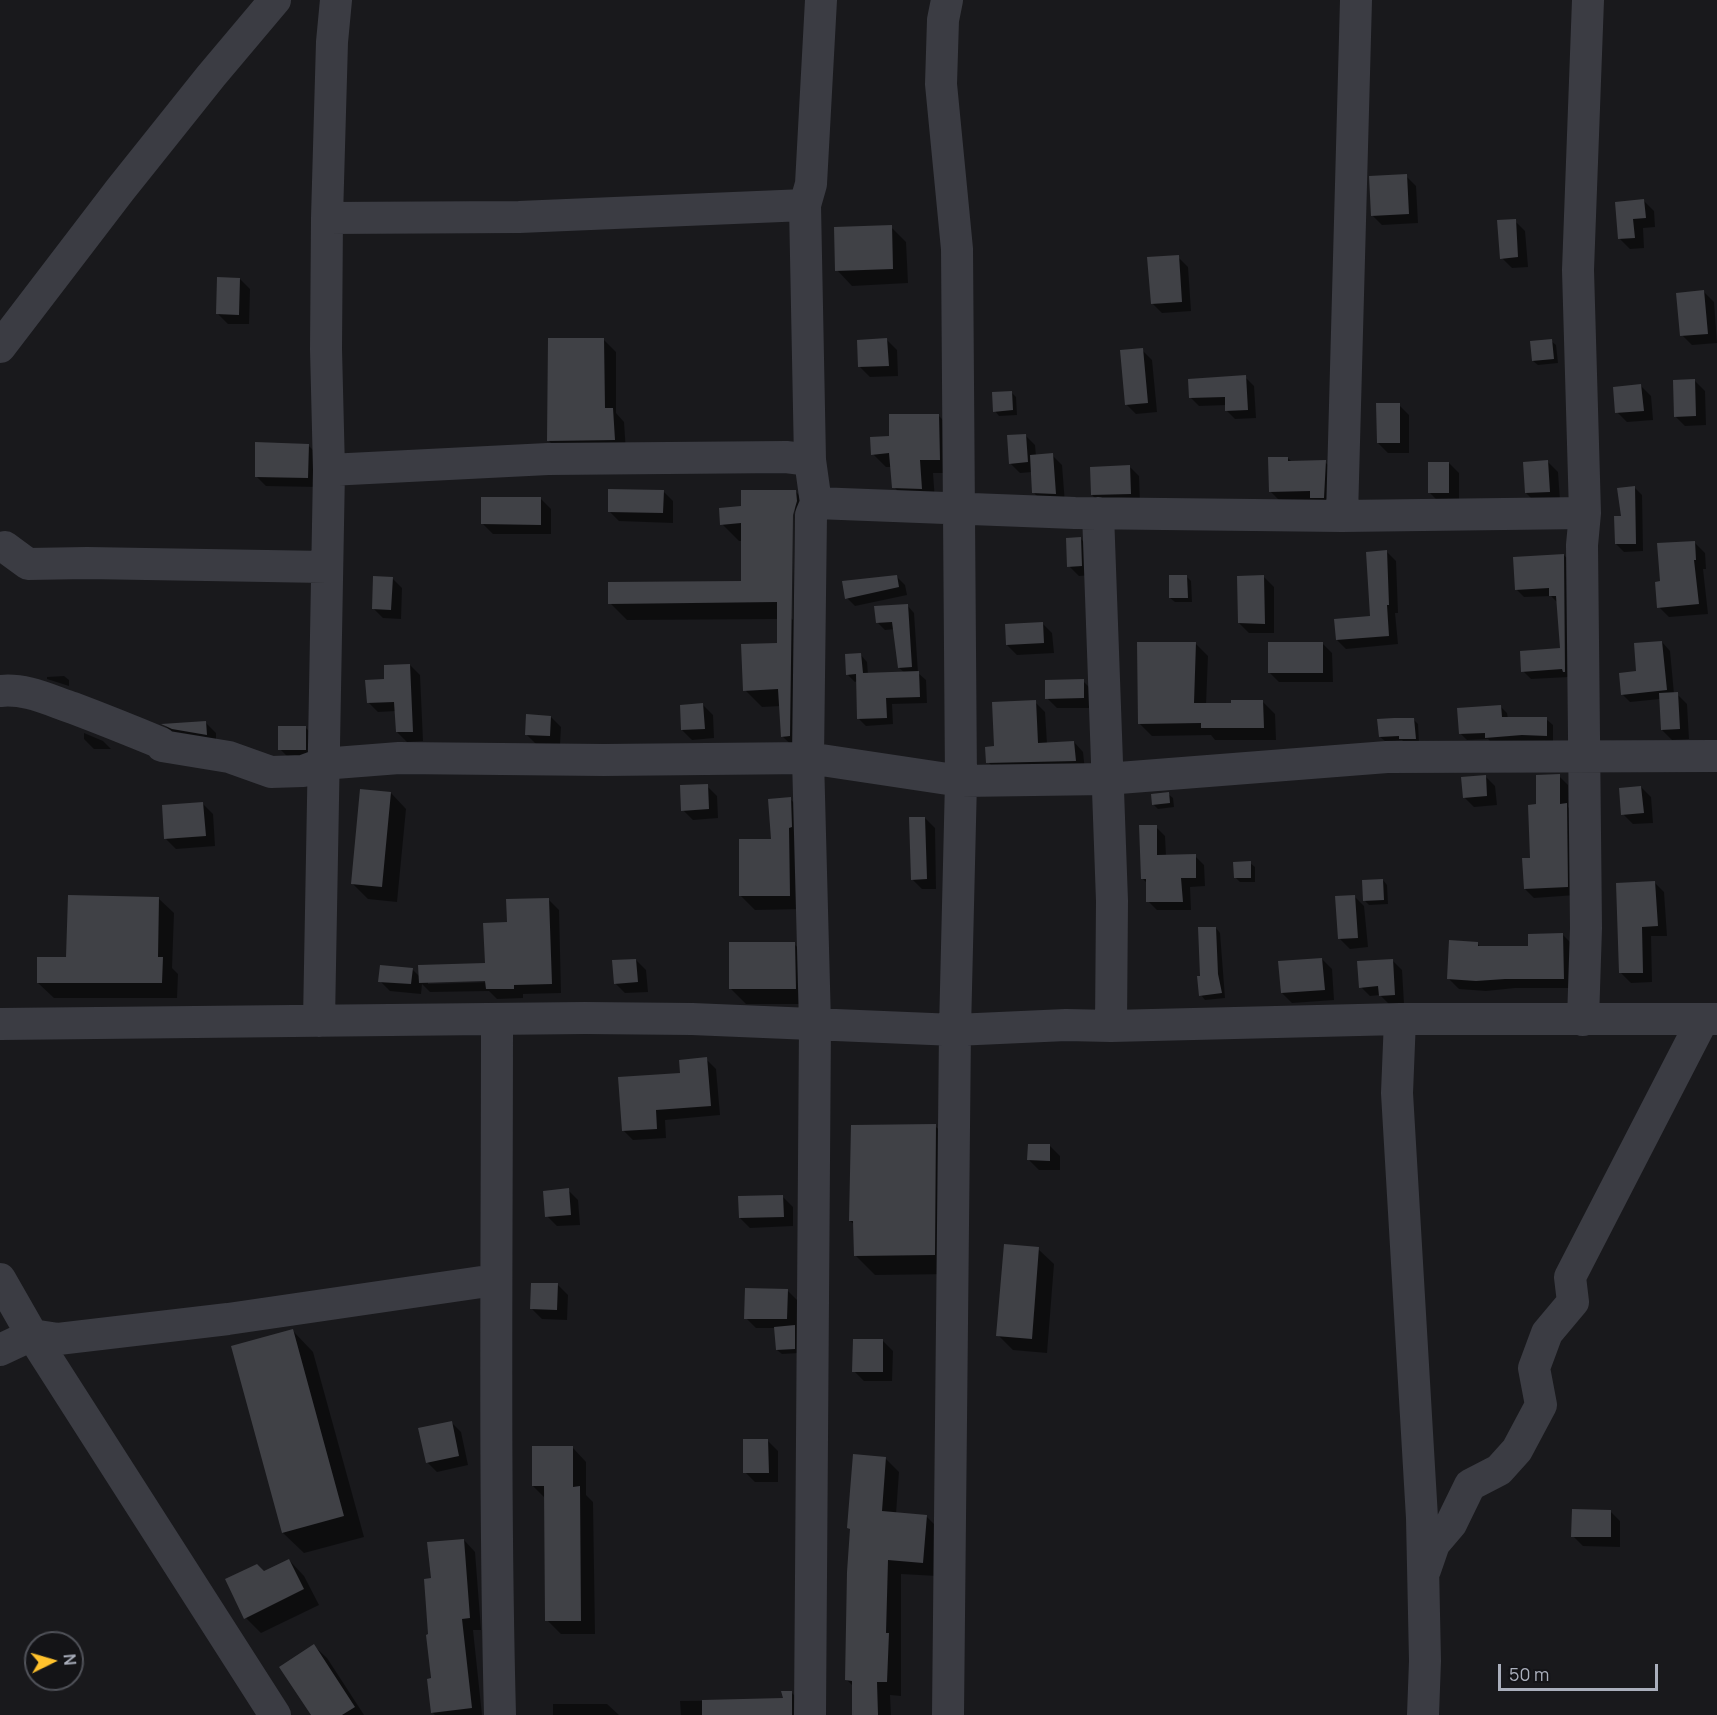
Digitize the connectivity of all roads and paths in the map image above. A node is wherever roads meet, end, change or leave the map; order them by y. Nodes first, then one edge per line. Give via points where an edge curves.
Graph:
1 (275, 0) edge
2 (336, 0) edge
3 (821, 0) edge
4 (947, 0) edge
5 (1356, 0) edge
6 (1588, 0) edge
7 (805, 205) junction
8 (327, 218) junction
9 (0, 347) edge
10 (810, 460) junction
11 (329, 470) junction
12 (816, 503) junction
13 (961, 507) junction
14 (1098, 513) junction
15 (1585, 513) junction
16 (1342, 516) junction
17 (5, 547) dead end
18 (326, 567) junction
19 (0, 691) edge
20 (1717, 756) edge
21 (1585, 757) junction
22 (808, 758) junction
23 (322, 764) junction
24 (1106, 780) junction
25 (961, 782) junction
26 (1400, 1019) junction
27 (1710, 1019) edge
28 (497, 1020) junction
29 (1583, 1020) junction
30 (319, 1021) junction
31 (0, 1024) edge
32 (815, 1024) junction
33 (1112, 1026) junction
34 (955, 1030) junction
35 (0, 1279) edge
36 (495, 1280) junction
37 (32, 1335) junction
38 (0, 1350) edge
39 (1424, 1574) junction
40 (275, 1715) edge
41 (500, 1715) edge
42 (810, 1715) edge
43 (948, 1715) edge
44 (1423, 1715) edge

1 - 9 street via 120,190
2 - 8 street
3 - 7 street via 811,184
4 - 13 street via 941,84 957,249
5 - 16 street
6 - 15 street via 1578,270
7 - 8 street via 519,217
7 - 10 street
8 - 11 street
10 - 11 street via 548,459
10 - 12 street
11 - 18 street
12 - 13 street
12 - 22 street via 811,515
13 - 14 street
13 - 25 street
14 - 16 street
14 - 24 street
15 - 16 street
15 - 21 street
17 - 18 street via 28,564
18 - 23 street
19 - 23 street via 34,694 162,746 229,757 272,772 303,771
20 - 21 street
21 - 24 street via 1387,757
21 - 29 street
22 - 23 street via 399,758
22 - 25 street
22 - 32 street
23 - 30 street
24 - 25 street
24 - 33 street via 1112,901
25 - 34 street
26 - 29 street
26 - 33 street
26 - 39 street via 1397,1093
27 - 29 street
27 - 39 street via 1570,1277 1573,1302 1547,1333 1534,1368 1541,1406 1505,1464 1470,1485 1451,1524 1434,1544
28 - 30 street
28 - 32 street via 692,1019
28 - 36 street
30 - 31 street
32 - 34 street
32 - 42 street
33 - 34 street
34 - 43 street
35 - 37 street
36 - 37 street via 185,1324 57,1339
36 - 41 street
37 - 38 street
37 - 40 street
39 - 44 street

